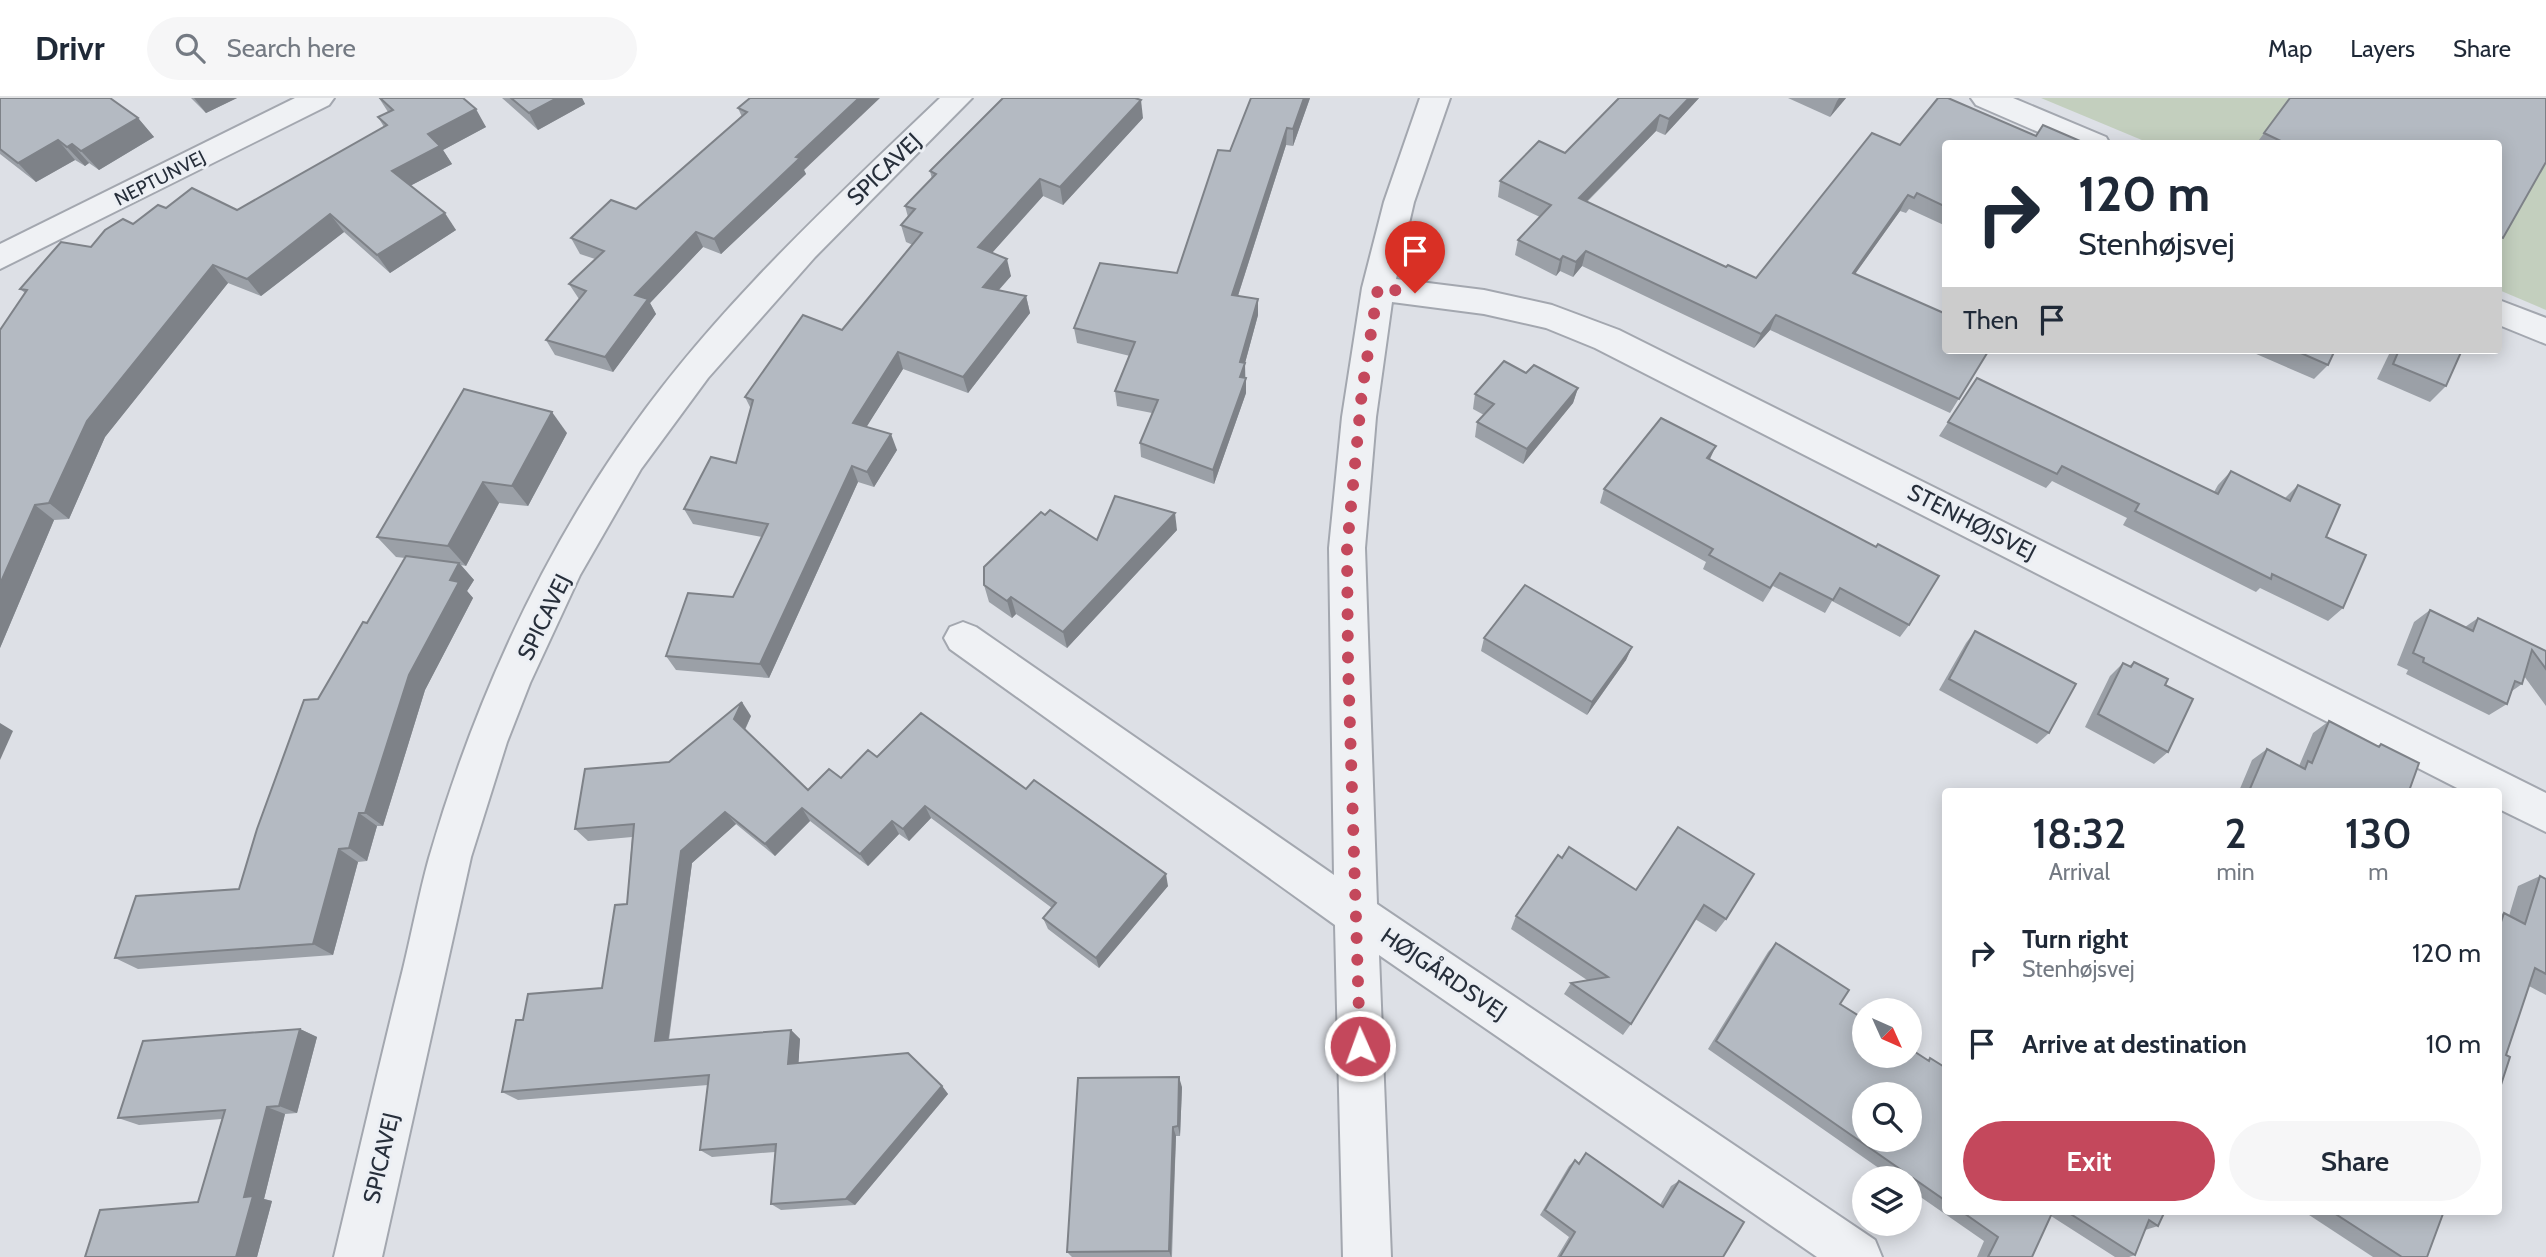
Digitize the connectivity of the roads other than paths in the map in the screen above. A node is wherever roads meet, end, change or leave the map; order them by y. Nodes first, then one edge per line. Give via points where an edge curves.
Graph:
1 (319, 98) edge
2 (957, 98) edge
3 (1434, 98) edge
4 (1986, 98) edge
5 (2086, 140) edge
6 (0, 258) edge
7 (1378, 288) junction
8 (2502, 313) edge
9 (2546, 332) edge
10 (963, 639) dead end
11 (2496, 788) edge
12 (2502, 791) edge
13 (2546, 813) edge
14 (1355, 914) junction
15 (358, 1257) edge
16 (1367, 1257) edge
17 (1858, 1257) edge

1 - 6 street, NEPTUNVEJ
2 - 15 street, SPICAVEJ via 806,245 727,331 661,412 598,507 495,724 450,858
3 - 7 street via 1399,202
4 - 5 street
7 - 11 street, STENHØJSVEJ via 1484,302 1552,317 1606,339
7 - 14 street via 1362,391 1347,548
8 - 9 street
10 - 14 street, HØJGÅRDSVEJ
12 - 13 street, STENHØJSVEJ
14 - 16 street
14 - 17 street, HØJGÅRDSVEJ

